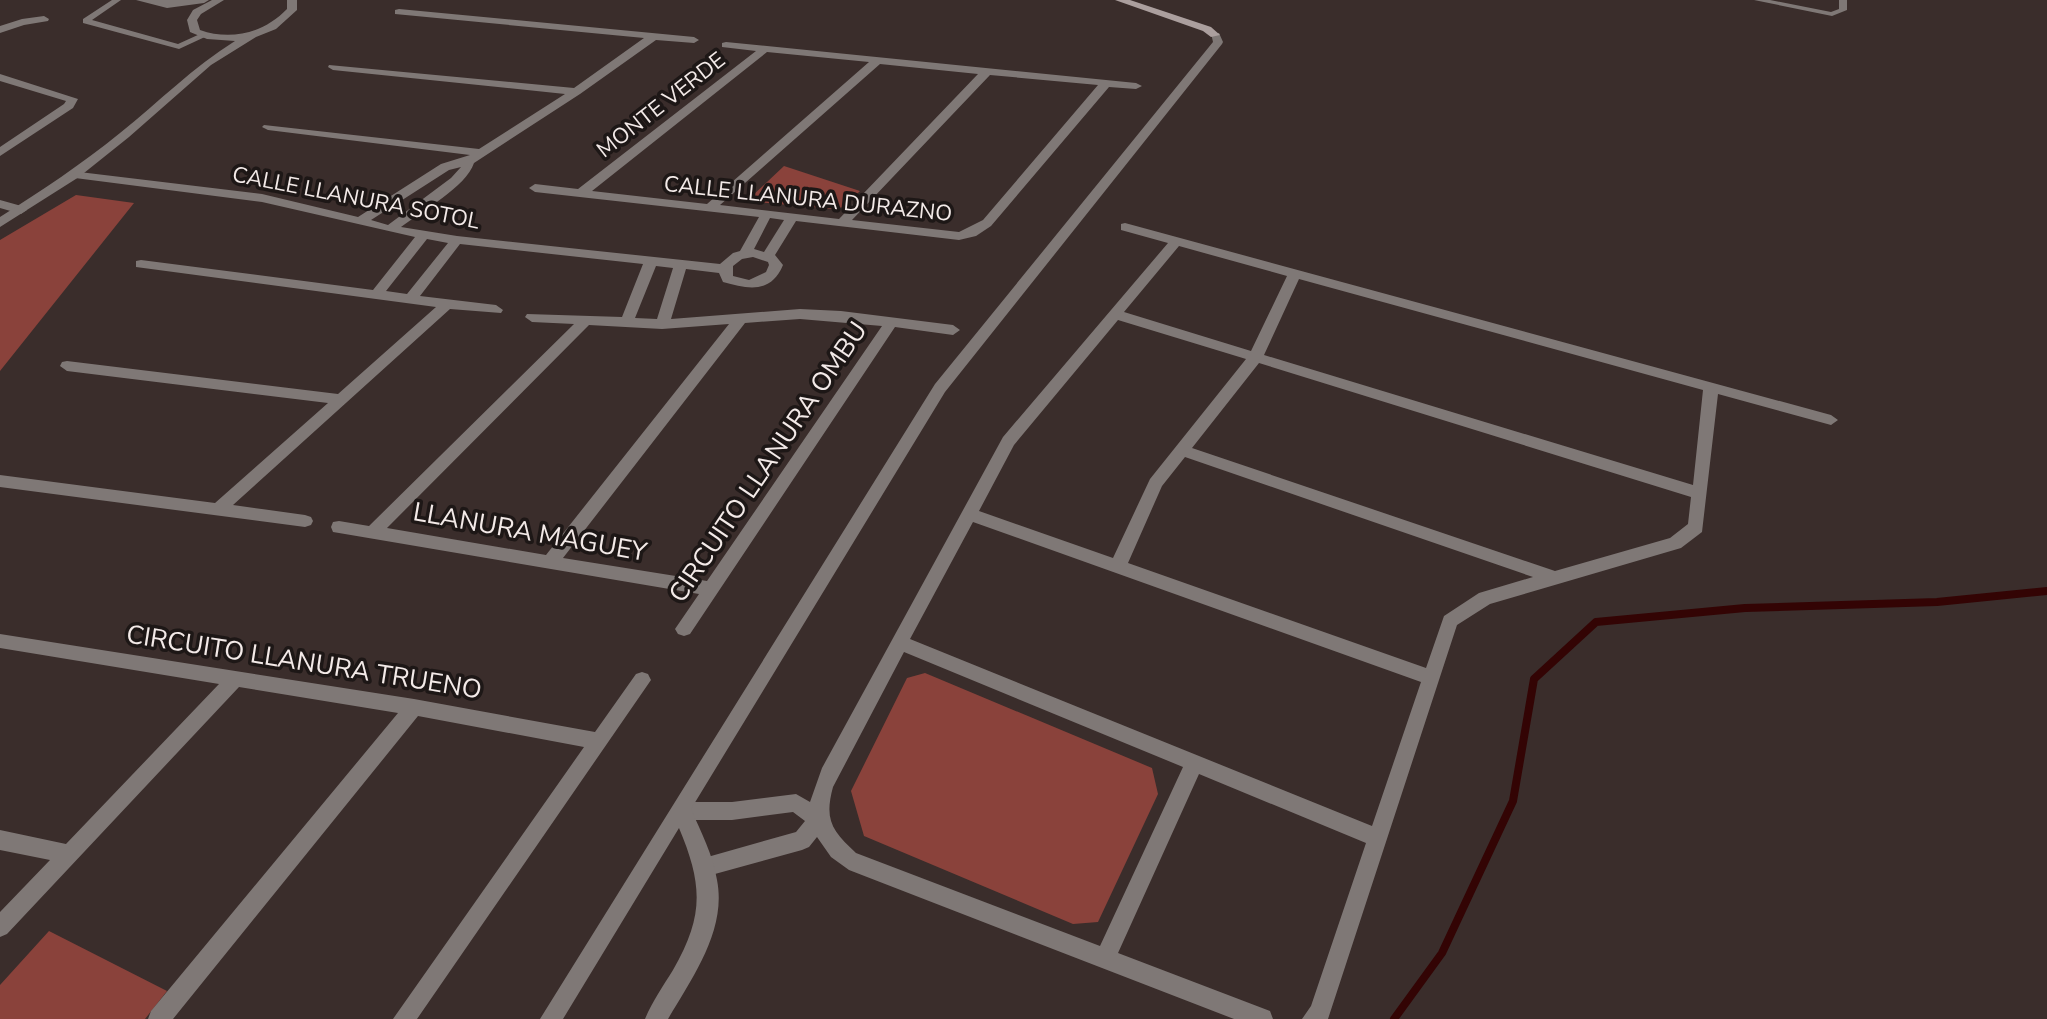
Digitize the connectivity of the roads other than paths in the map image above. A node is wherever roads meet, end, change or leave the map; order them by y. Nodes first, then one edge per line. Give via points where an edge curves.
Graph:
1 (117, 0) edge
2 (141, 0) edge
3 (204, 0) edge
4 (219, 0) edge
5 (1120, 0) edge
6 (1758, 0) edge
7 (1843, 0) edge
8 (296, 1) edge
9 (167, 5) junction
10 (399, 12) dead end
11 (44, 19) dead end
12 (192, 20) junction
13 (0, 30) edge
14 (253, 34) junction
15 (1215, 35) joint
16 (654, 36) junction
17 (207, 37) junction
18 (694, 40) dead end
19 (726, 45) dead end
20 (765, 49) junction
21 (878, 60) junction
22 (207, 63) junction
23 (333, 67) dead end
24 (986, 72) junction
25 (0, 77) edge
26 (1105, 84) junction
27 (1136, 86) dead end
28 (576, 92) junction
29 (268, 127) dead end
30 (0, 152) edge
31 (481, 153) junction
32 (469, 161) junction
33 (75, 174) junction
34 (535, 188) dead end
35 (581, 193) junction
36 (0, 204) edge
37 (708, 209) junction
38 (21, 210) junction
39 (766, 215) junction
40 (792, 218) junction
41 (361, 221) junction
42 (0, 223) edge
43 (841, 224) junction
44 (1125, 227) dead end
45 (390, 229) junction
46 (424, 235) junction
47 (457, 240) junction
48 (1176, 241) junction
49 (745, 254) junction
50 (768, 256) junction
51 (650, 263) junction
52 (141, 264) dead end
53 (680, 266) junction
54 (725, 269) junction
55 (1295, 273) junction
56 (376, 295) junction
57 (409, 300) junction
58 (446, 305) junction
59 (496, 310) dead end
60 (1115, 314) junction
61 (532, 317) dead end
62 (741, 318) junction
63 (584, 322) junction
64 (892, 322) junction
65 (626, 324) junction
66 (662, 324) junction
67 (953, 330) dead end
68 (1255, 358) junction
69 (67, 366) dead end
70 (1711, 387) junction
71 (340, 399) junction
72 (1831, 420) dead end
73 (1181, 450) junction
74 (0, 481) edge
75 (1699, 493) junction
76 (219, 509) junction
77 (969, 514) junction
78 (305, 521) dead end
79 (339, 527) dead end
80 (373, 532) junction
81 (550, 562) junction
82 (1118, 566) junction
83 (1555, 578) junction
84 (712, 589) junction
85 (684, 629) dead end
86 (0, 641) edge
87 (900, 643) junction
88 (1432, 678) junction
89 (234, 680) junction
90 (642, 680) dead end
91 (414, 707) junction
92 (599, 741) junction
93 (1194, 763) junction
94 (682, 811) junction
95 (819, 819) junction
96 (1378, 838) junction
97 (0, 840) edge
98 (69, 854) junction
99 (704, 867) junction
100 (0, 927) edge
101 (1105, 959) junction
102 (159, 1019) edge
103 (404, 1019) edge
104 (551, 1019) edge
105 (656, 1019) edge
106 (1262, 1019) edge
107 (1313, 1019) edge

1 - 17 lane via 86,21 179,47
2 - 9 street
3 - 9 street
4 - 12 street
5 - 15 main road
6 - 7 lane via 1832,14 1843,10
8 - 14 street via 287,17
9 - 12 street
10 - 16 street
11 - 13 street
12 - 17 street via 195,32
14 - 17 street
14 - 22 street
15 - 94 street via 1218,42 940,388
16 - 18 street
16 - 28 street
17 - 22 street
19 - 20 street
20 - 21 street
20 - 35 street, MONTE VERDE
21 - 24 street
21 - 37 street
22 - 33 street
23 - 28 street
24 - 26 street
24 - 43 street
25 - 30 street via 72,99
26 - 27 street
26 - 43 street, CALLE LLANURA DURAZNO via 987,223 971,233 945,236
28 - 31 street
29 - 31 street
31 - 32 street
32 - 41 street via 445,167
32 - 45 street via 455,181
33 - 38 street
33 - 41 street, CALLE LLANURA SOTOL via 262,198
34 - 35 street, CALLE LLANURA DURAZNO
35 - 37 street, CALLE LLANURA DURAZNO
36 - 38 street
37 - 39 street, CALLE LLANURA DURAZNO
38 - 42 street
39 - 40 street, CALLE LLANURA DURAZNO
39 - 49 street
40 - 43 street, CALLE LLANURA DURAZNO
40 - 50 street
41 - 45 street, CALLE LLANURA SOTOL
44 - 48 street
45 - 46 street, CALLE LLANURA SOTOL
46 - 47 street, CALLE LLANURA SOTOL
46 - 56 street
47 - 51 street, CALLE LLANURA SOTOL
47 - 57 street
48 - 55 street
48 - 60 street
49 - 50 street
49 - 54 street
50 - 54 street via 775,270 759,284 734,283
51 - 53 street, CALLE LLANURA SOTOL
51 - 65 street
52 - 56 street
53 - 54 street, CALLE LLANURA SOTOL
53 - 66 street
55 - 68 street
55 - 70 street
56 - 57 street
57 - 58 street
58 - 59 street
58 - 71 street
60 - 68 street
60 - 77 street via 1008,441
61 - 63 street, CIRCUITO LLANURA OMBU
62 - 64 street, CIRCUITO LLANURA OMBU via 800,314
62 - 66 street, CIRCUITO LLANURA OMBU
62 - 81 street
63 - 65 street, CIRCUITO LLANURA OMBU
63 - 80 street
64 - 67 street, CIRCUITO LLANURA OMBU
64 - 84 street, CIRCUITO LLANURA OMBU
65 - 66 street, CIRCUITO LLANURA OMBU
68 - 73 street
68 - 75 street
69 - 71 street
70 - 72 street
70 - 75 street
71 - 76 street
73 - 82 street via 1156,483
73 - 83 street
74 - 76 street
75 - 83 street via 1696,527 1675,543
76 - 78 street
77 - 82 street
77 - 87 street
79 - 80 street, LLANURA MAGUEY
80 - 81 street, LLANURA MAGUEY
81 - 84 street, LLANURA MAGUEY
82 - 88 street
83 - 88 street via 1485,598 1450,621
84 - 85 street, CIRCUITO LLANURA OMBU
86 - 89 street, CIRCUITO LLANURA TRUENO
87 - 93 street
87 - 95 street via 819,795
88 - 96 street
89 - 91 street, CIRCUITO LLANURA TRUENO
89 - 98 street
90 - 92 street
91 - 92 street, CIRCUITO LLANURA TRUENO
91 - 102 street
92 - 103 street
93 - 96 street
93 - 101 street
94 - 95 street via 796,803
94 - 99 street
94 - 104 street
95 - 99 street via 802,840
95 - 101 street via 830,844 849,860
96 - 107 street via 1320,1013
97 - 98 street
98 - 100 street
99 - 105 street via 709,895 703,932
101 - 106 street

